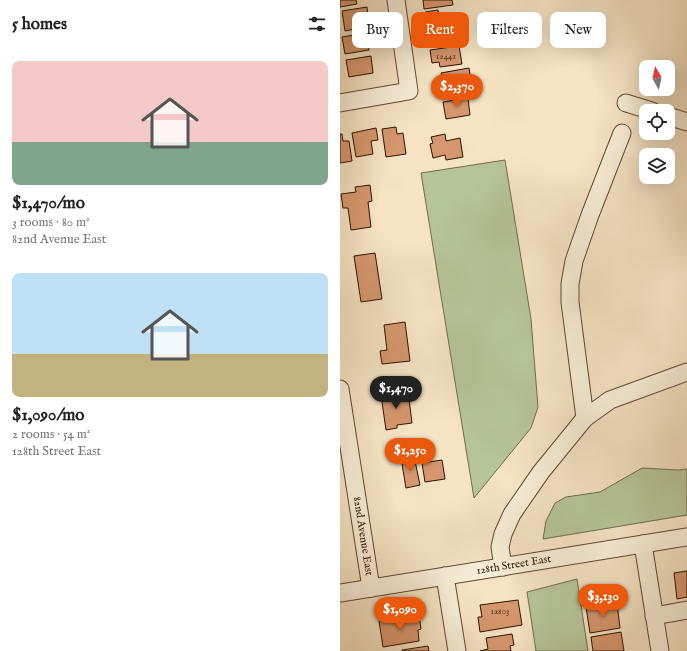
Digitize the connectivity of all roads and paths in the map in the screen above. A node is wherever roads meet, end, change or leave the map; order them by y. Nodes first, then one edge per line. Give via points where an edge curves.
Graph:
1 (396, 0) edge
2 (340, 103) edge
3 (626, 103) dead end
4 (639, 107) edge
5 (675, 118) edge
6 (687, 122) edge
7 (622, 133) dead end
8 (687, 372) edge
9 (340, 389) edge
10 (585, 418) junction
11 (687, 537) edge
12 (643, 544) junction
13 (503, 567) junction
14 (445, 576) junction
15 (371, 588) junction
16 (340, 593) edge
17 (687, 610) edge
18 (654, 616) junction
19 (457, 651) edge
20 (660, 651) edge

1 - 2 street via 409,91
3 - 4 street
5 - 6 street
7 - 10 street via 578,248 570,284 570,302
8 - 10 street via 610,400
9 - 15 street, 82nd Avenue East
10 - 13 street via 541,472 512,514 501,540
11 - 12 street, 128th Street East
12 - 13 street, 128th Street East
12 - 18 street
13 - 14 street, 128th Street East
14 - 15 street, 128th Street East
14 - 19 street
15 - 16 street, 128th Street East
17 - 18 street
18 - 20 street

